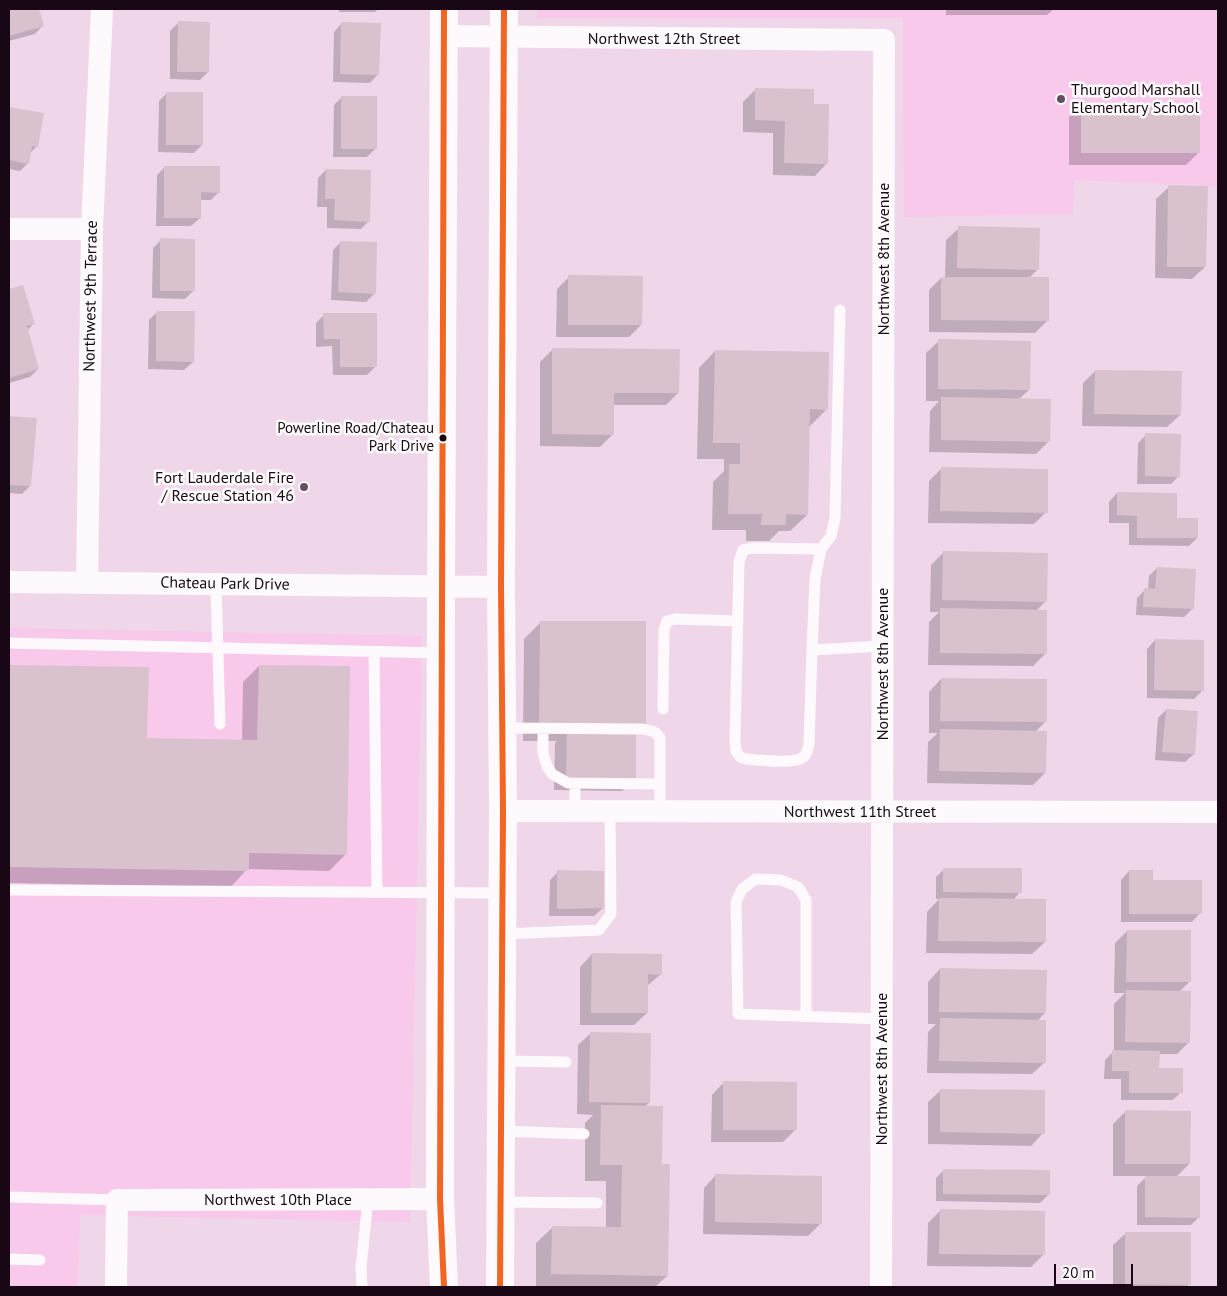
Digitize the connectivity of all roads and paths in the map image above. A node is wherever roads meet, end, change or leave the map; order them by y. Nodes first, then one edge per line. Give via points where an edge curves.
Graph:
1 (102, 9) edge
2 (444, 9) edge
3 (504, 9) edge
4 (444, 36) junction
5 (504, 38) junction
6 (884, 40) joint
7 (92, 228) junction
8 (9, 229) edge
9 (840, 310) dead end
10 (821, 549) junction
11 (9, 582) edge
12 (87, 583) junction
13 (216, 584) junction
14 (441, 587) junction
15 (501, 587) junction
16 (738, 621) junction
17 (9, 643) edge
18 (883, 646) junction
19 (219, 648) junction
20 (812, 650) junction
21 (374, 652) junction
22 (441, 653) junction
23 (664, 710) dead end
24 (220, 724) dead end
25 (502, 728) junction
26 (543, 728) junction
27 (574, 784) junction
28 (660, 784) junction
29 (503, 810) junction
30 (575, 811) junction
31 (610, 811) junction
32 (660, 811) junction
33 (883, 812) junction
34 (1218, 812) edge
35 (9, 890) edge
36 (377, 892) junction
37 (441, 892) junction
38 (502, 893) junction
39 (502, 934) junction
40 (806, 1016) junction
41 (882, 1019) junction
42 (502, 1061) junction
43 (566, 1062) dead end
44 (501, 1131) junction
45 (584, 1134) dead end
46 (9, 1197) edge
47 (117, 1200) junction
48 (368, 1200) junction
49 (440, 1200) junction
50 (501, 1202) junction
51 (597, 1203) dead end
52 (9, 1259) edge
53 (40, 1260) dead end
54 (116, 1287) edge
55 (362, 1287) edge
56 (444, 1287) edge
57 (500, 1287) edge
58 (881, 1287) edge

1 - 7 street, Northwest 9th Terrace
2 - 4 main road
3 - 5 main road
4 - 5 street, Northwest 12th Street
4 - 14 main road
5 - 6 street, Northwest 12th Street
5 - 15 main road
6 - 18 street, Northwest 8th Avenue
7 - 8 street
7 - 12 street, Northwest 9th Terrace
9 - 10 lane via 835,518 831,536
10 - 16 lane via 743,550 739,562
10 - 20 lane via 815,579
11 - 12 street, Chateau Park Drive
12 - 13 street, Chateau Park Drive
13 - 14 street, Chateau Park Drive
13 - 19 lane
14 - 15 street, Chateau Park Drive
14 - 22 main road
15 - 25 main road
16 - 20 lane via 735,740 740,757 791,760 802,758 807,752
16 - 23 lane via 667,621 664,630
17 - 19 lane
18 - 20 lane
18 - 33 street, Northwest 8th Avenue
19 - 21 lane
19 - 24 lane
21 - 22 lane
21 - 36 lane
22 - 37 main road
25 - 26 lane
25 - 29 main road
26 - 27 lane via 547,766 552,774
26 - 28 lane via 643,728 655,732 660,738
27 - 28 lane
27 - 30 lane
28 - 32 lane
29 - 30 street, Northwest 11th Street
29 - 38 main road
30 - 31 street, Northwest 11th Street
31 - 32 street, Northwest 11th Street
31 - 39 lane via 611,914 599,930
32 - 33 street, Northwest 11th Street
33 - 34 street, Northwest 11th Street
33 - 41 street, Northwest 8th Avenue
35 - 36 lane
36 - 37 lane
37 - 38 lane
37 - 49 main road
38 - 39 main road
39 - 42 main road
40 - 40 lane via 738,1014 736,902 742,889 756,880 781,880 798,887 806,900
40 - 41 lane
41 - 58 street, Northwest 8th Avenue
42 - 43 lane
42 - 44 main road
44 - 45 lane
44 - 50 main road
46 - 47 lane
47 - 48 street, Northwest 10th Place
47 - 54 street
48 - 49 street, Northwest 10th Place
48 - 55 lane
49 - 56 main road
50 - 51 lane
50 - 57 main road
52 - 53 lane

